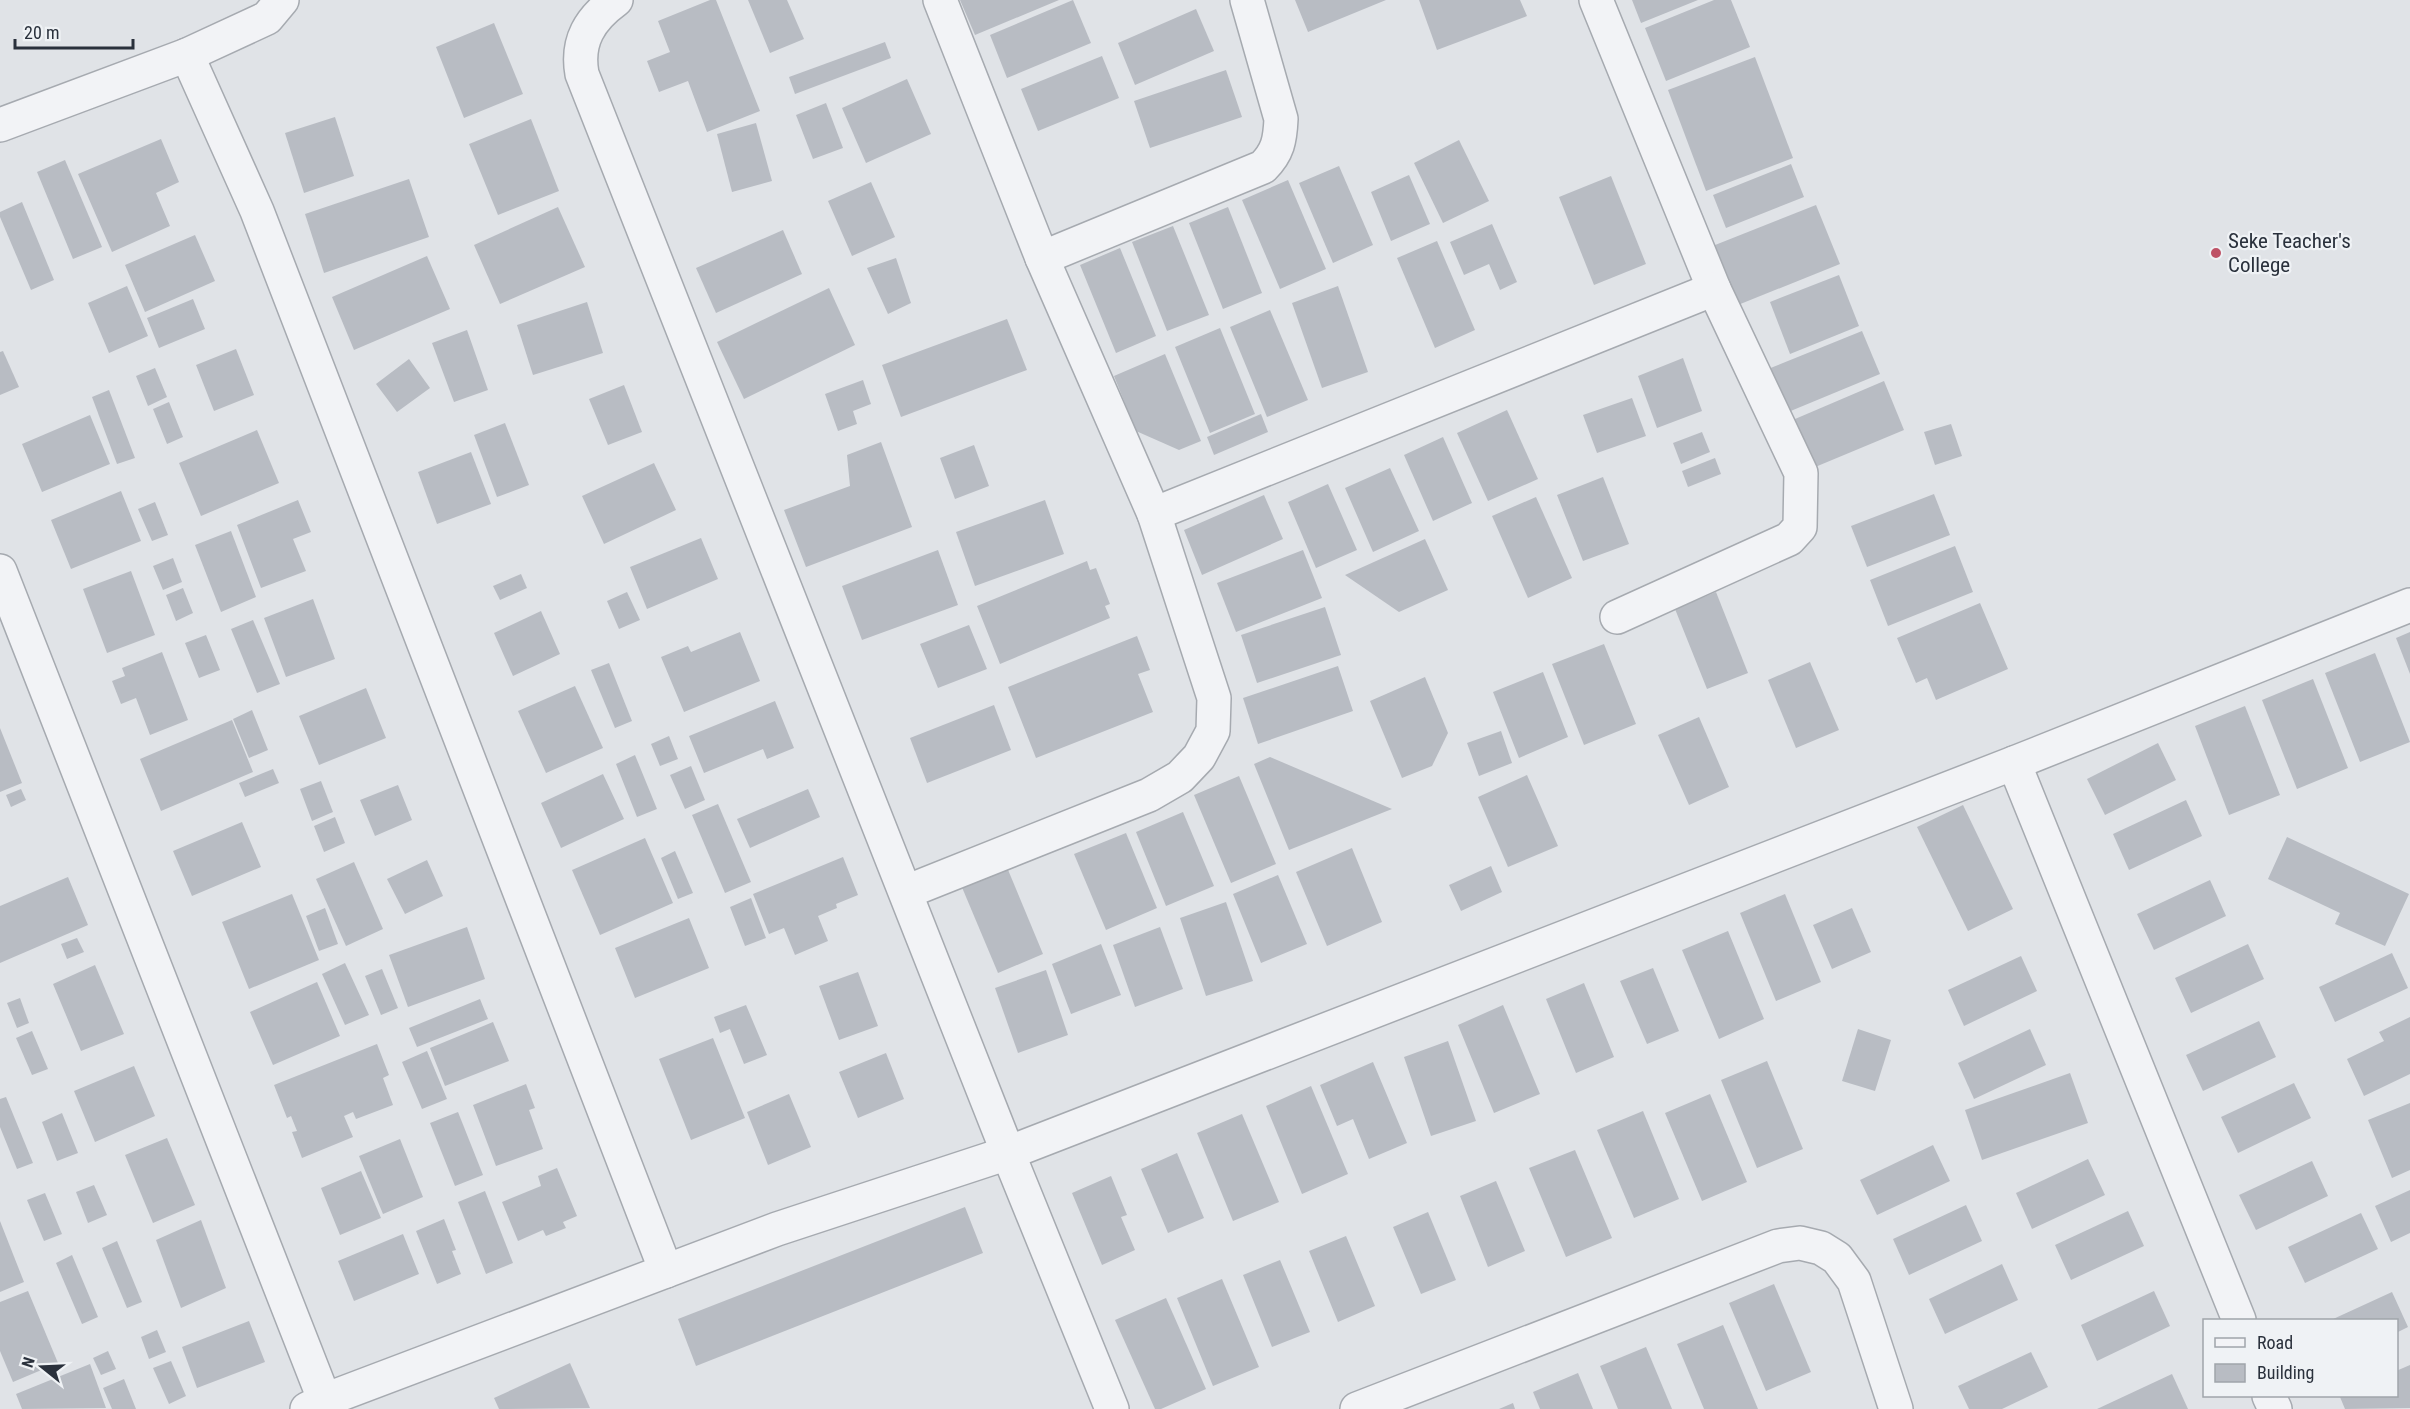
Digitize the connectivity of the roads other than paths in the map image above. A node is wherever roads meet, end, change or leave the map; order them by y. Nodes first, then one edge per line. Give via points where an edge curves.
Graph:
1 (282, 0) edge
2 (616, 0) edge
3 (940, 0) edge
4 (1247, 0) edge
5 (1596, 0) edge
6 (187, 55) junction
7 (0, 125) edge
8 (1042, 258) junction
9 (1714, 289) junction
10 (1154, 514) junction
11 (0, 571) edge
12 (2410, 605) edge
13 (1617, 617) dead end
14 (2014, 763) junction
15 (906, 892) junction
16 (1008, 1153) junction
17 (666, 1271) junction
18 (2239, 1319) edge
19 (320, 1406) edge
20 (1112, 1409) edge
21 (1358, 1409) edge
22 (1896, 1409) edge

1 - 6 street via 267,18
2 - 15 street via 594,17 583,38 579,57 582,74
3 - 8 street
4 - 8 street via 1281,119 1275,154 1263,166
5 - 9 street
6 - 7 street
6 - 17 street via 256,211
8 - 10 street
9 - 10 street
9 - 13 street via 1801,472 1800,527 1789,539
10 - 15 street via 1214,698 1213,731 1200,757 1180,777 1149,795
11 - 19 street
12 - 14 street
14 - 16 street
14 - 18 street
15 - 16 street
16 - 17 street via 777,1229
16 - 20 street
17 - 19 street
21 - 22 street via 1778,1246 1800,1243 1821,1248 1837,1258 1854,1281

